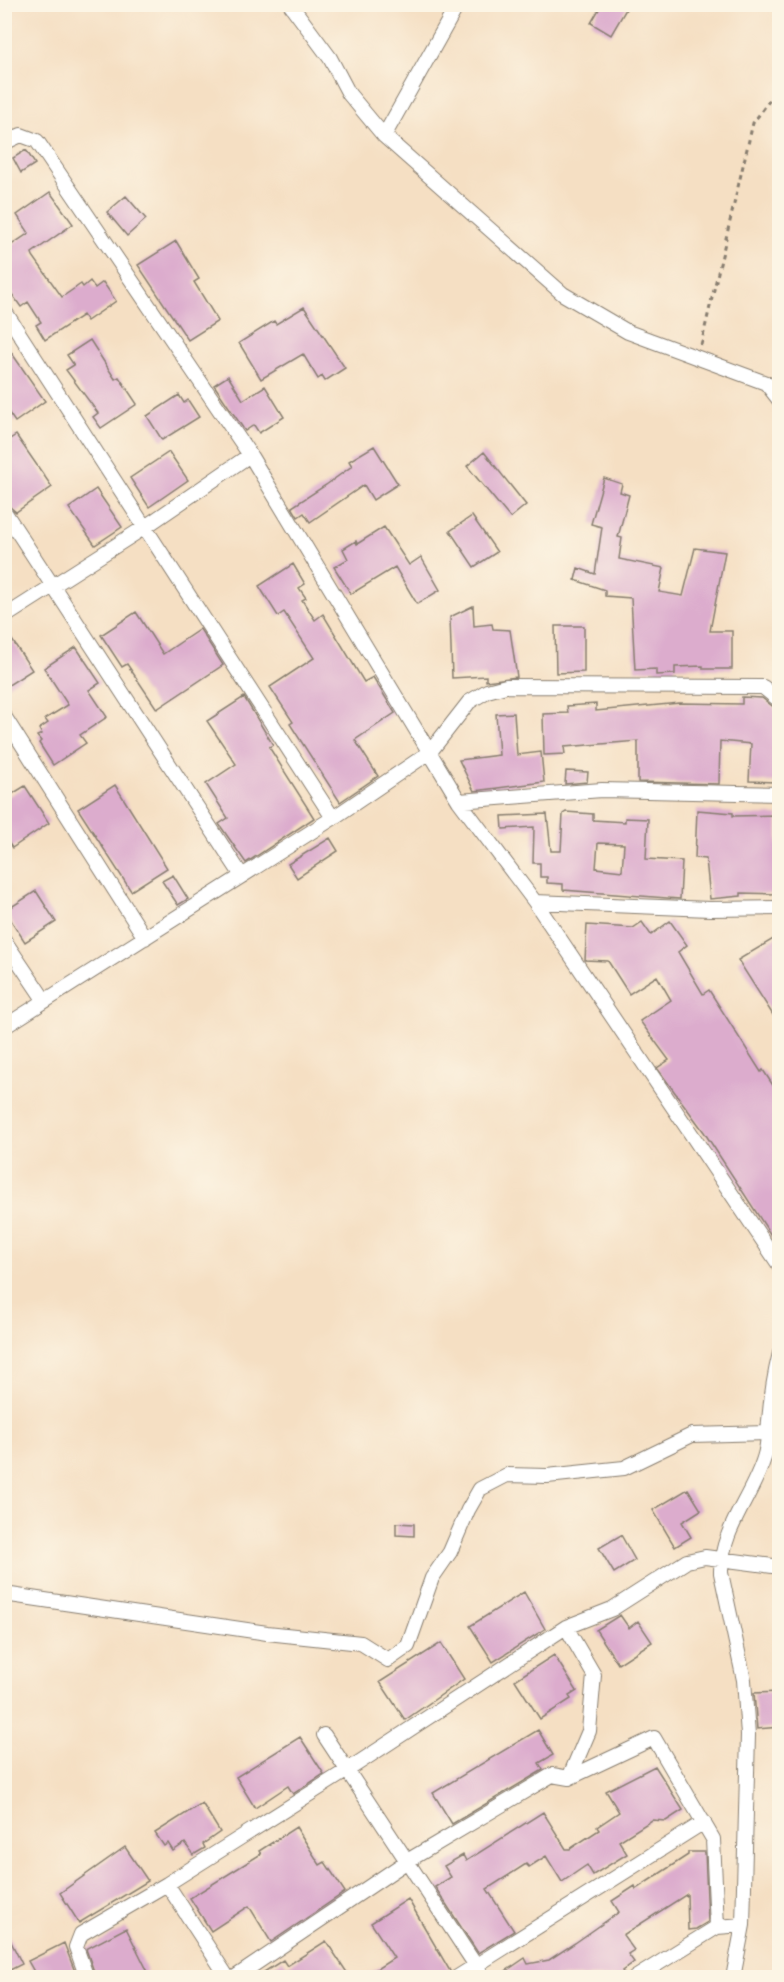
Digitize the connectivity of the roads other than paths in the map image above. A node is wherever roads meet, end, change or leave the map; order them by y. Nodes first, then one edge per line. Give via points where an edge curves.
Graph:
1 (290, 4) edge
2 (458, 4) edge
3 (384, 135) junction
4 (4, 143) edge
5 (4, 310) edge
6 (780, 401) edge
7 (250, 454) junction
8 (4, 511) edge
9 (145, 527) junction
10 (55, 585) junction
11 (4, 617) edge
12 (780, 701) edge
13 (4, 716) edge
14 (430, 752) junction
15 (780, 794) edge
16 (459, 801) junction
17 (333, 818) junction
18 (242, 876) junction
19 (535, 902) junction
20 (780, 908) edge
21 (145, 938) junction
22 (4, 940) edge
23 (45, 1001) junction
24 (4, 1026) edge
25 (780, 1266) edge
26 (780, 1353) edge
27 (768, 1433) junction
28 (772, 1456) edge
29 (721, 1559) junction
30 (780, 1567) edge
31 (4, 1594) edge
32 (566, 1627) junction
33 (324, 1735) dead end
34 (346, 1771) junction
35 (569, 1778) junction
36 (704, 1822) junction
37 (409, 1860) junction
38 (167, 1884) junction
39 (743, 1925) junction
40 (717, 1927) junction
41 (476, 1965) junction
42 (87, 1977) edge
43 (228, 1977) edge
44 (234, 1977) edge
45 (456, 1977) edge
46 (484, 1977) edge
47 (635, 1977) edge
48 (733, 1977) edge

1 - 3 street via 330,58 349,94
2 - 3 street
3 - 6 street via 563,294 628,332 766,383
4 - 7 street via 21,135 37,141
5 - 9 street
7 - 9 street
7 - 14 street
8 - 10 street
9 - 10 street
9 - 17 street
10 - 11 street
10 - 18 street
12 - 14 street via 763,687 506,686 469,702
13 - 21 street
14 - 16 street
14 - 17 street
15 - 16 street via 602,790
16 - 19 street
17 - 18 street
18 - 21 street
19 - 20 street
19 - 25 street
21 - 23 street
22 - 23 street
23 - 24 street
26 - 27 street
27 - 28 street
27 - 31 street via 692,1435 624,1468 547,1476 507,1475 480,1489 450,1552 432,1578 408,1646 388,1660 361,1642 267,1633
28 - 29 street via 724,1546
29 - 30 street
29 - 32 street via 687,1561 612,1609
29 - 39 street via 747,1710
32 - 34 street
32 - 35 street via 594,1675 589,1731
33 - 34 street
34 - 37 street
34 - 38 street
35 - 36 street via 654,1738
35 - 37 street via 552,1775
36 - 40 street via 714,1839
36 - 41 street
37 - 41 street
37 - 44 street
38 - 42 street via 81,1934 76,1947
38 - 43 street
39 - 40 street
39 - 48 street
40 - 47 street
41 - 45 street
41 - 46 street

